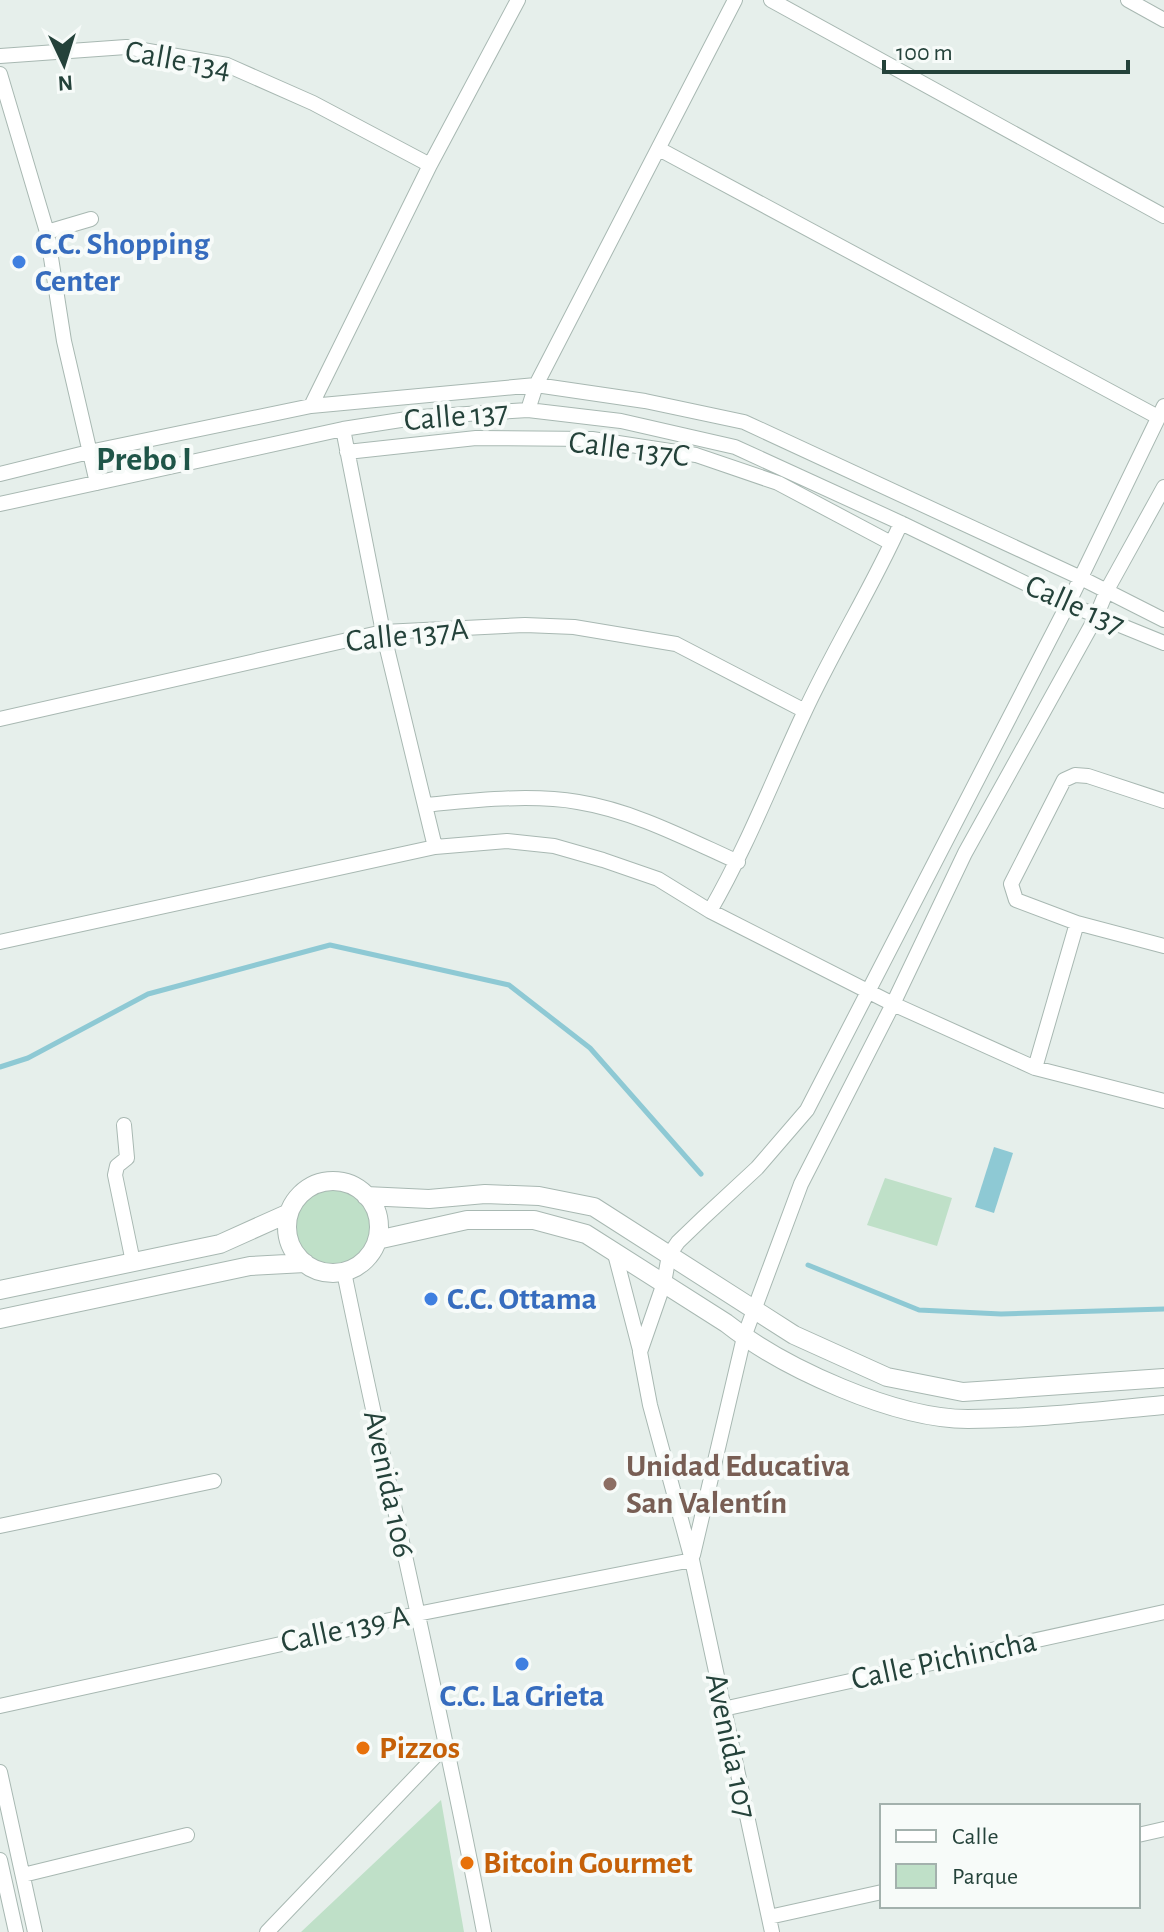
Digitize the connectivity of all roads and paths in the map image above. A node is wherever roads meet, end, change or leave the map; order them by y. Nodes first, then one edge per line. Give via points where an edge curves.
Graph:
1 (518, 0) edge
2 (735, 0) edge
3 (771, 0) edge
4 (1128, 0) edge
5 (1164, 20) edge
6 (0, 56) edge
7 (0, 74) edge
8 (659, 149) junction
9 (430, 165) junction
10 (1164, 216) edge
11 (91, 219) dead end
12 (47, 232) junction
13 (536, 385) junction
14 (311, 406) junction
15 (528, 410) junction
16 (1161, 412) edge
17 (343, 429) junction
18 (89, 452) junction
19 (347, 452) junction
20 (0, 474) edge
21 (97, 483) junction
22 (1164, 487) edge
23 (0, 504) edge
24 (901, 523) junction
25 (891, 543) junction
26 (1081, 578) junction
27 (1107, 590) junction
28 (1068, 604) junction
29 (1096, 617) junction
30 (1164, 620) edge
31 (383, 632) junction
32 (1164, 643) edge
33 (805, 711) junction
34 (0, 719) edge
35 (1164, 801) edge
36 (426, 805) junction
37 (435, 847) junction
38 (738, 862) junction
39 (710, 911) junction
40 (1077, 923) junction
41 (0, 942) edge
42 (1164, 946) edge
43 (869, 991) junction
44 (893, 1004) junction
45 (1035, 1068) junction
46 (1164, 1101) edge
47 (124, 1125) dead end
48 (366, 1196) junction
49 (289, 1213) junction
50 (377, 1240) junction
51 (614, 1250) junction
52 (669, 1255) junction
53 (133, 1262) junction
54 (305, 1263) junction
55 (344, 1272) junction
56 (664, 1283) junction
57 (0, 1290) edge
58 (755, 1309) junction
59 (0, 1319) edge
60 (744, 1337) junction
61 (640, 1352) junction
62 (1164, 1378) edge
63 (1035, 1389) junction
64 (1164, 1405) edge
65 (1038, 1414) junction
66 (214, 1481) dead end
67 (0, 1526) edge
68 (692, 1560) junction
69 (1164, 1612) edge
70 (417, 1614) junction
71 (0, 1706) edge
72 (723, 1709) junction
73 (447, 1744) junction
74 (0, 1772) edge
75 (1164, 1829) edge
76 (187, 1835) dead end
77 (1140, 1835) edge
78 (0, 1860) edge
79 (23, 1875) junction
80 (2, 1883) edge
81 (880, 1893) edge
82 (770, 1925) edge
83 (16, 1932) edge
84 (35, 1932) edge
85 (267, 1932) edge
86 (484, 1932) edge

1 - 9 street
2 - 8 street
3 - 10 street
4 - 5 street
6 - 9 street, Calle 134 via 126,47 227,65
7 - 12 street
8 - 13 street
8 - 16 street
9 - 14 street
11 - 12 street
12 - 18 street
13 - 14 street
13 - 15 street
13 - 26 street via 744,422
14 - 18 street
15 - 17 street, Calle 137 via 420,417
15 - 24 street, Calle 137 via 621,421 735,447
16 - 26 street
17 - 19 street
17 - 21 street, Calle 137
18 - 20 street
18 - 21 street
19 - 25 street, Calle 137C via 476,438 592,439 696,455 778,483
19 - 31 street
21 - 23 street, Calle 137
22 - 27 street
24 - 25 street
24 - 28 street, Calle 137
25 - 33 street
26 - 27 street
26 - 28 street
27 - 29 street
27 - 30 street
28 - 29 street, Calle 137
28 - 43 street
29 - 32 street, Calle 137
29 - 44 street via 965,853
31 - 33 street, Calle 137A via 574,627 676,644
31 - 34 street, Calle 137A
31 - 36 street
33 - 38 street
35 - 40 street via 1088,776 1064,780 1011,884 1016,900
36 - 37 street
36 - 38 street via 577,801 635,817
37 - 39 street via 507,841 554,846 658,879
37 - 41 street
38 - 39 street
39 - 43 street
40 - 42 street
40 - 45 street
43 - 44 street
43 - 52 street via 807,1110
44 - 45 street
44 - 58 street via 801,1184
45 - 46 street
47 - 53 street via 127,1158 115,1175
48 - 49 street via 349,1184 328,1182 307,1189
48 - 50 street via 376,1212
48 - 52 street via 539,1196 594,1207
49 - 53 street via 220,1244
49 - 54 street via 287,1235
50 - 51 street via 493,1218 534,1220 586,1234
50 - 55 street via 365,1260
51 - 56 street
51 - 61 street, Avenida 107
52 - 56 street
52 - 58 street
53 - 57 street
54 - 55 street via 317,1270
54 - 59 street via 250,1266
55 - 70 street, Avenida 106
56 - 60 street
56 - 61 street
58 - 60 street
58 - 63 street via 794,1335 887,1377 963,1392
60 - 65 street via 847,1391 889,1406 966,1419
60 - 68 street
61 - 68 street, Avenida 107
62 - 63 street
63 - 65 street
64 - 65 street
66 - 67 street
68 - 70 street, Calle 139 A
68 - 72 street, Avenida 107
69 - 72 street, Calle Pichincha
70 - 71 street, Calle 139 A
70 - 73 street, Avenida 106
72 - 82 street, Avenida 107
73 - 85 street
73 - 86 street, Avenida 106
74 - 79 street
75 - 77 street
76 - 79 street
78 - 80 street
79 - 84 street
80 - 83 street
81 - 82 street

